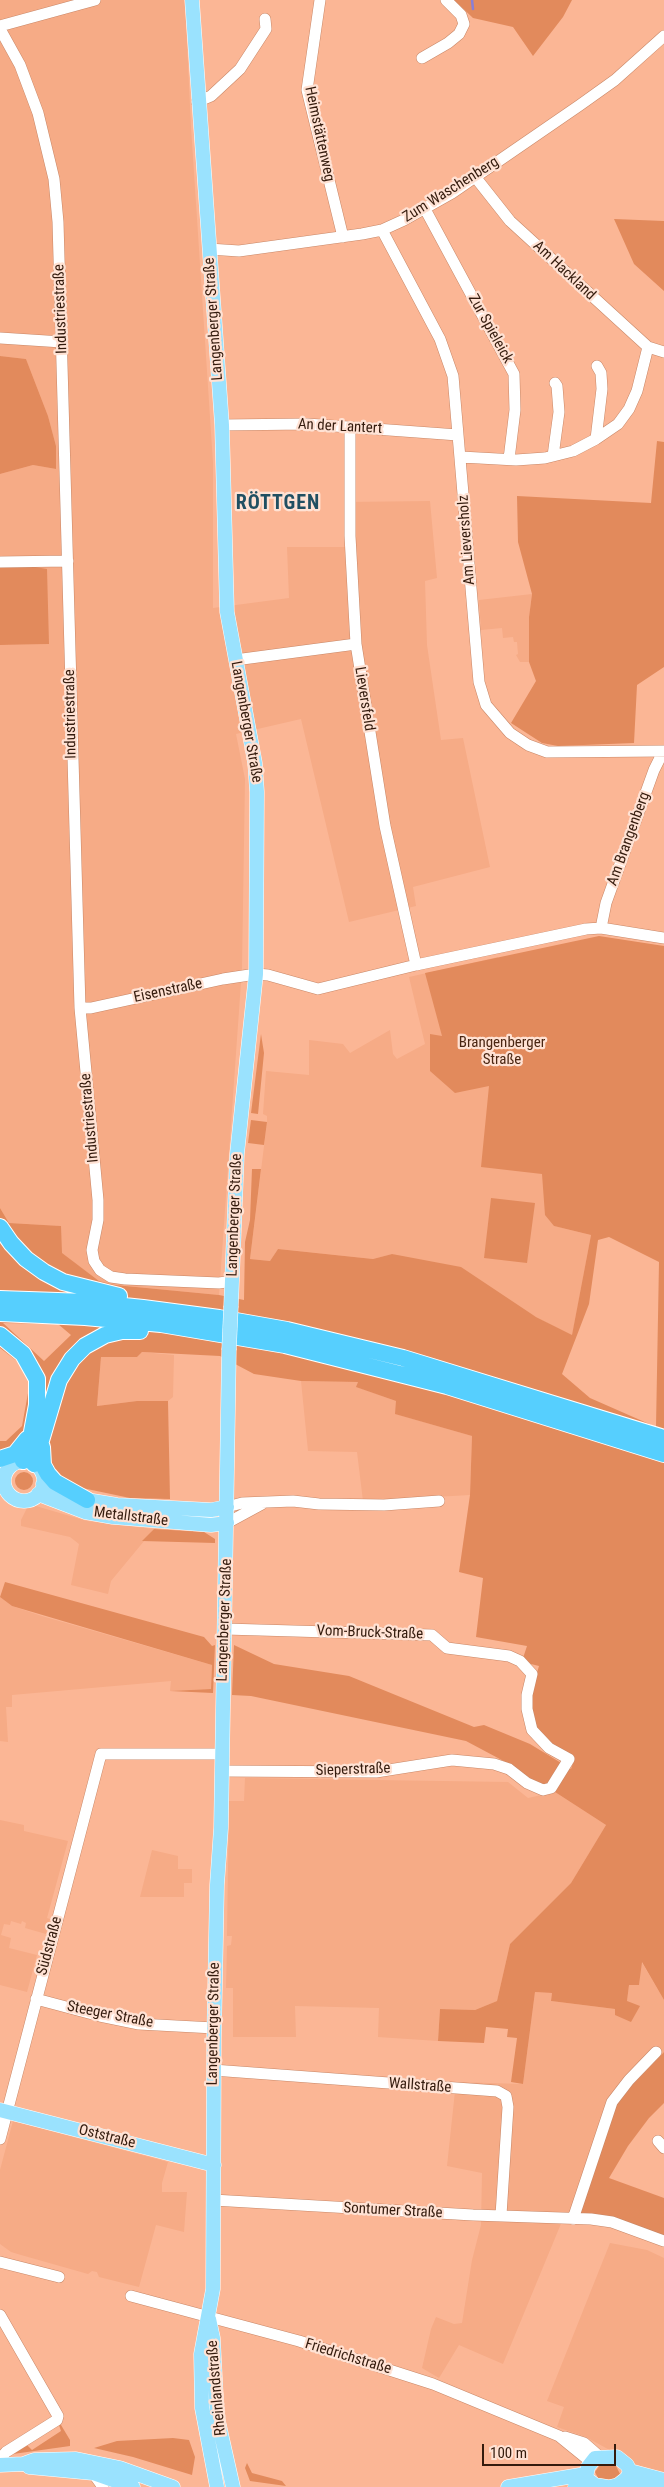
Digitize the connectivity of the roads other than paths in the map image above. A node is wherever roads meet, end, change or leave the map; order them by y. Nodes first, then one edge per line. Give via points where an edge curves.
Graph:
1 (95, 0) edge
2 (192, 0) edge
3 (320, 0) edge
4 (446, 0) edge
5 (265, 19) dead end
6 (0, 28) edge
7 (662, 43) edge
8 (422, 58) dead end
9 (198, 102) junction
10 (476, 178) junction
11 (425, 209) junction
12 (382, 230) junction
13 (343, 237) junction
14 (209, 248) junction
15 (0, 338) edge
16 (62, 342) junction
17 (648, 347) junction
18 (664, 352) edge
19 (597, 366) dead end
20 (555, 383) dead end
21 (222, 424) junction
22 (350, 428) junction
23 (458, 435) junction
24 (596, 440) junction
25 (554, 456) junction
26 (461, 457) junction
27 (509, 459) junction
28 (68, 561) junction
29 (0, 562) edge
30 (356, 644) junction
31 (235, 660) junction
32 (628, 751) joint
33 (663, 752) edge
34 (600, 928) junction
35 (664, 938) edge
36 (416, 965) junction
37 (256, 974) junction
38 (80, 1008) junction
39 (0, 1227) edge
40 (233, 1281) junction
41 (0, 1298) edge
42 (143, 1308) junction
43 (0, 1313) edge
44 (161, 1324) junction
45 (0, 1335) edge
46 (34, 1418) junction
47 (42, 1437) junction
48 (664, 1438) edge
49 (664, 1454) edge
50 (13, 1464) edge
51 (2, 1481) edge
52 (41, 1489) junction
53 (87, 1500) junction
54 (439, 1501) dead end
55 (266, 1502) junction
56 (227, 1507) junction
57 (227, 1523) junction
58 (225, 1629) junction
59 (221, 1754) junction
60 (569, 1759) joint
61 (221, 1771) junction
62 (36, 1999) junction
63 (214, 2028) junction
64 (656, 2052) dead end
65 (213, 2070) junction
66 (4, 2111) edge
67 (0, 2139) edge
68 (214, 2165) junction
69 (213, 2200) junction
70 (501, 2215) junction
71 (573, 2219) junction
72 (664, 2241) edge
73 (0, 2262) edge
74 (59, 2277) dead end
75 (131, 2296) dead end
76 (0, 2315) edge
77 (207, 2325) junction
78 (0, 2459) edge
79 (23, 2464) junction
80 (592, 2464) junction
81 (0, 2465) edge
82 (630, 2471) junction
83 (93, 2474) junction
84 (664, 2480) edge
85 (608, 2486) edge
86 (103, 2487) edge
87 (133, 2487) edge
88 (173, 2487) edge
89 (217, 2487) edge
90 (232, 2487) edge
91 (516, 2487) edge
92 (575, 2487) edge
93 (660, 2487) edge

1 - 6 street
2 - 9 main road, Langenberger Straße
3 - 13 street, Heimstättenweg via 307,90
4 - 8 street via 464,24 459,34 448,43
5 - 9 street via 266,29 240,69 212,96
6 - 16 street, Industriestraße via 32,92 50,157 58,222
7 - 10 street, Zum Waschenberg
9 - 14 main road, Langenberger Straße
10 - 11 street, Zum Waschenberg
10 - 17 street, Am Hackland via 510,221
11 - 12 street, Zum Waschenberg
11 - 27 street, Zur Spieleick via 514,374 516,410
12 - 13 street, Zum Waschenberg
12 - 23 street, Am Lieversholz via 445,351 453,376
13 - 14 street, Zum Waschenberg via 239,251
14 - 21 main road, Langenberger Straße
15 - 16 street
16 - 28 street, Industriestraße
17 - 18 street, Am Hackland
17 - 24 street via 629,409 618,424
19 - 24 street via 602,389
20 - 25 street via 559,412
21 - 22 street, An der Lantert via 307,424
21 - 31 main road, Langenberger Straße via 225,588
22 - 23 street, An der Lantert
22 - 30 street, Lieversfeld via 350,536
23 - 26 street, Am Lieversholz
24 - 25 street
25 - 27 street
26 - 27 street
26 - 32 street, Am Lieversholz via 479,682 486,705 510,733 547,752
28 - 29 street
28 - 38 street, Industriestraße
30 - 31 street
30 - 36 street, Lieversfeld via 385,826
31 - 37 main road, Langenberger Straße via 258,792
32 - 33 street, Am Brangenberg
33 - 34 street, Am Brangenberg via 606,903
34 - 35 street
34 - 36 street
36 - 37 street via 318,989
37 - 38 street, Eisenstraße
37 - 40 main road, Langenberger Straße via 237,1154
38 - 40 street, Industriestraße via 98,1200 92,1250 94,1261 111,1277
39 - 42 highway via 16,1249 44,1272 63,1282 126,1297
40 - 56 main road, Langenberger Straße, bridge
41 - 42 highway
42 - 48 highway via 277,1328 394,1356
43 - 44 highway
44 - 47 highway via 145,1331 105,1335 78,1352 59,1380
44 - 49 highway via 285,1345 355,1361 447,1386
45 - 46 highway via 32,1366 38,1394
46 - 50 highway
46 - 50 highway via 29,1448
47 - 50 highway
47 - 53 highway via 43,1465 48,1474
50 - 51 main road
50 - 52 main road via 42,1472
51 - 52 main road via 17,1500 32,1499
52 - 53 main road, Metallstraße via 52,1489
52 - 57 main road, Metallstraße via 85,1512 211,1526
53 - 56 main road, Metallstraße via 146,1508 211,1510
54 - 55 street via 384,1505
55 - 56 street
55 - 57 street
56 - 57 main road, Langenberger Straße
57 - 58 main road, Langenberger Straße
58 - 59 main road, Langenberger Straße
58 - 60 street, Vom-Bruck-Straße via 432,1635 448,1648 509,1656 520,1661 532,1674 527,1695 532,1730 549,1748
59 - 61 main road, Langenberger Straße
59 - 62 street, Südstraße via 101,1754
60 - 61 street, Sieperstraße via 551,1788 543,1790 509,1769 483,1762 434,1761 356,1773
61 - 63 main road, Langenberger Straße
62 - 63 street, Steeger Straße via 139,2024
62 - 66 street, Südstraße
63 - 65 main road, Langenberger Straße
64 - 71 street via 612,2102
65 - 68 main road, Langenberger Straße
65 - 70 street, Wallstraße via 497,2091 506,2096 508,2107
66 - 67 street, Südstraße
66 - 68 main road, Oststraße
68 - 69 main road, Langenberger Straße
69 - 70 street, Sontumer Straße
69 - 77 main road, Langenberger Straße via 213,2289
70 - 71 street, Sontumer Straße
71 - 72 street, Sontumer Straße via 612,2222
73 - 74 street
75 - 77 street, Friedrichstraße
76 - 78 street via 54,2406 57,2420
77 - 80 street, Friedrichstraße via 362,2360 436,2386 558,2436 584,2443
77 - 89 main road, Rheinlandstraße via 201,2354 202,2408
77 - 90 main road, Rheinlandstraße via 213,2338 217,2416
79 - 81 main road
79 - 83 main road
79 - 88 main road via 34,2460 83,2460 120,2468
80 - 82 main road via 617,2457
80 - 85 main road via 589,2482
80 - 91 main road
82 - 84 main road
82 - 85 main road via 627,2478
83 - 86 street
83 - 87 main road
85 - 92 main road
85 - 93 main road

